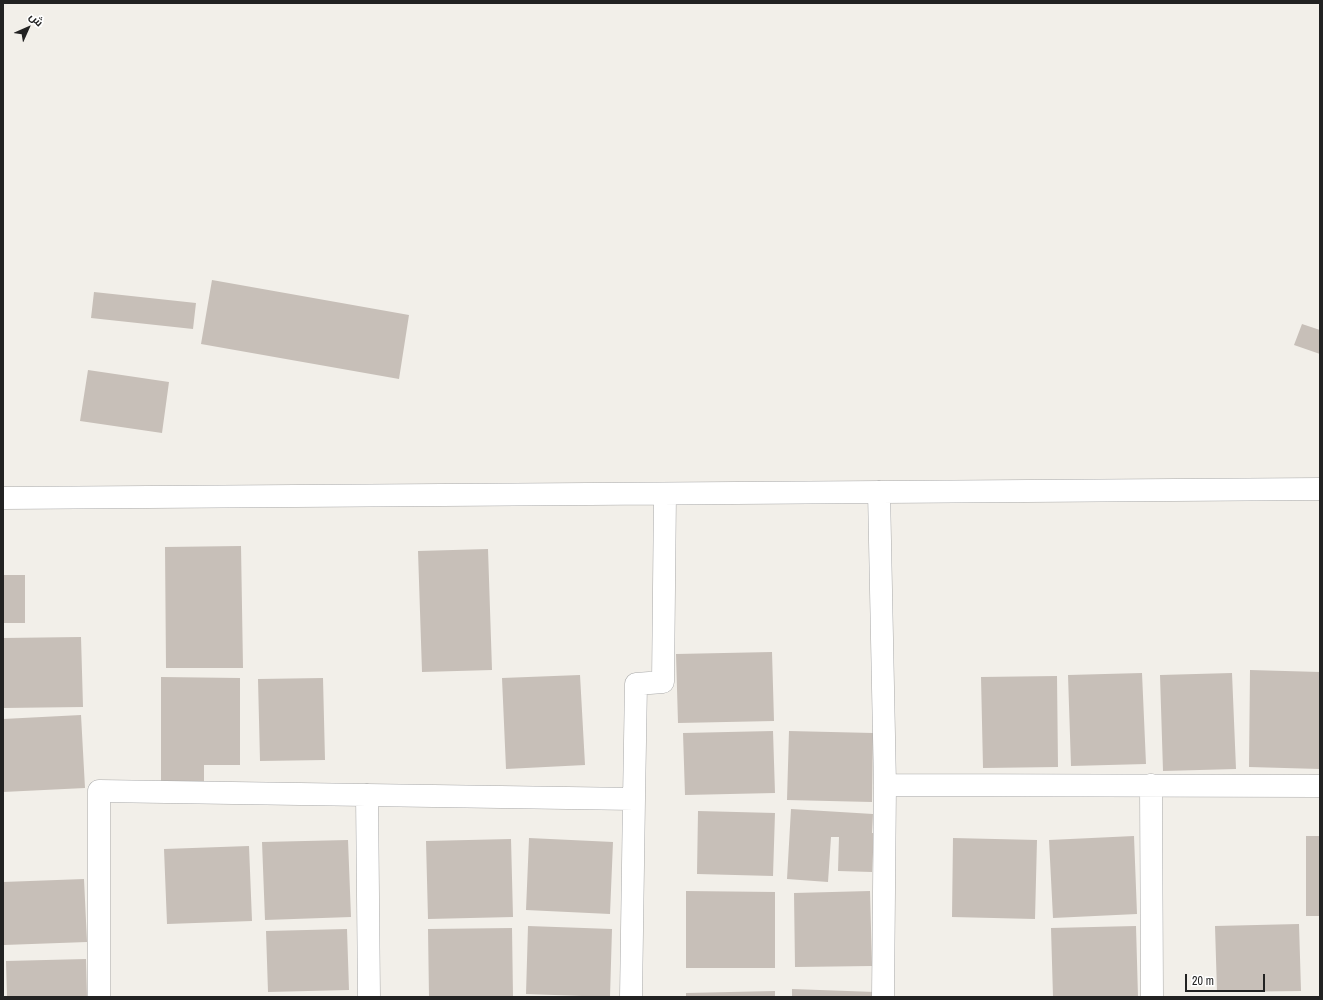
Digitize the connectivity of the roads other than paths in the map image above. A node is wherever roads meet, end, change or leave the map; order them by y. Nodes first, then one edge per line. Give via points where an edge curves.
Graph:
1 (1320, 489) edge
2 (879, 492) junction
3 (664, 494) junction
4 (3, 498) edge
5 (885, 784) junction
6 (1151, 785) junction
7 (1320, 786) edge
8 (367, 795) junction
9 (634, 799) junction
10 (99, 997) edge
11 (369, 997) edge
12 (631, 997) edge
13 (883, 997) edge
14 (1152, 997) edge

1 - 2 street
2 - 3 street
2 - 5 street
3 - 4 street
3 - 9 street via 663,682 636,684
5 - 6 street
5 - 13 street
6 - 7 street
6 - 14 street
8 - 9 street
8 - 10 street via 99,791
8 - 11 street
9 - 12 street

